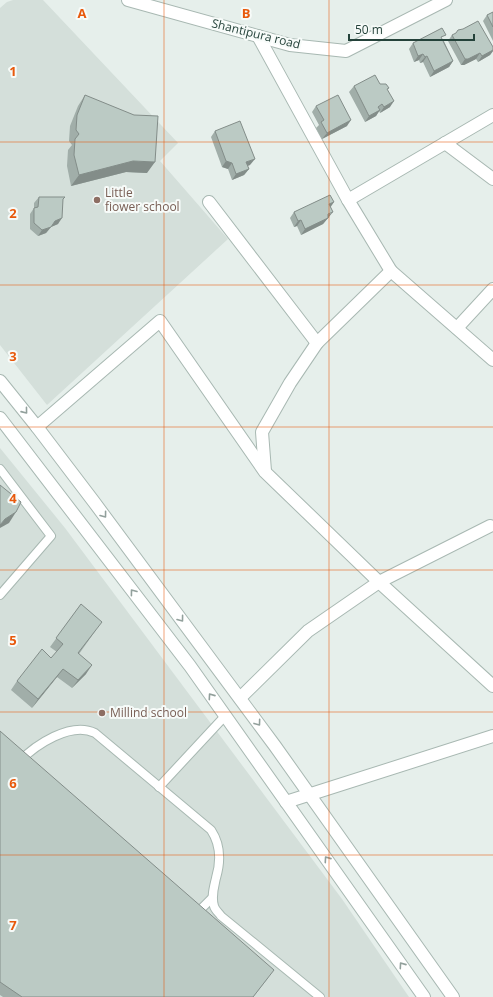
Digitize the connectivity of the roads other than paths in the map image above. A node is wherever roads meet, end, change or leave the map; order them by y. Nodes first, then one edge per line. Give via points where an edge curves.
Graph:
1 (128, 0) edge
2 (446, 0) edge
3 (258, 36) junction
4 (493, 115) edge
5 (445, 143) junction
6 (493, 179) edge
7 (348, 200) junction
8 (209, 202) dead end
9 (391, 271) junction
10 (493, 289) edge
11 (457, 328) junction
12 (317, 343) junction
13 (493, 360) edge
14 (0, 381) edge
15 (0, 418) edge
16 (37, 427) junction
17 (0, 469) edge
18 (265, 472) junction
19 (490, 526) dead end
20 (379, 582) junction
21 (0, 595) edge
22 (493, 686) edge
23 (240, 698) junction
24 (225, 716) junction
25 (493, 736) edge
26 (15, 765) edge
27 (159, 787) junction
28 (310, 794) junction
29 (286, 802) junction
30 (212, 898) junction
31 (192, 918) edge
32 (320, 997) edge
33 (424, 997) edge
34 (453, 997) edge

1 - 3 street, Shantipura road
2 - 3 street, Shantipura road via 346,52 290,45
3 - 7 street
4 - 5 street
5 - 6 street
5 - 7 street
7 - 9 street
8 - 12 street
9 - 11 street
9 - 12 street
10 - 11 street
11 - 13 street
12 - 18 street via 262,432
14 -> 16 street
24 -> 15 street
16 - 18 street via 160,321
16 -> 23 street
17 - 21 lane via 51,536
18 - 20 street
19 - 20 street
20 - 22 street
20 - 23 street via 308,631
23 -> 28 street
24 - 27 lane
24 - 29 street
25 - 28 street
26 - 27 lane via 54,737 74,729 88,730 95,733
27 - 30 lane via 212,830 217,838 219,860
28 - 29 street
28 - 34 street
33 -> 29 street
30 - 31 lane
30 - 32 lane via 214,907 221,916

